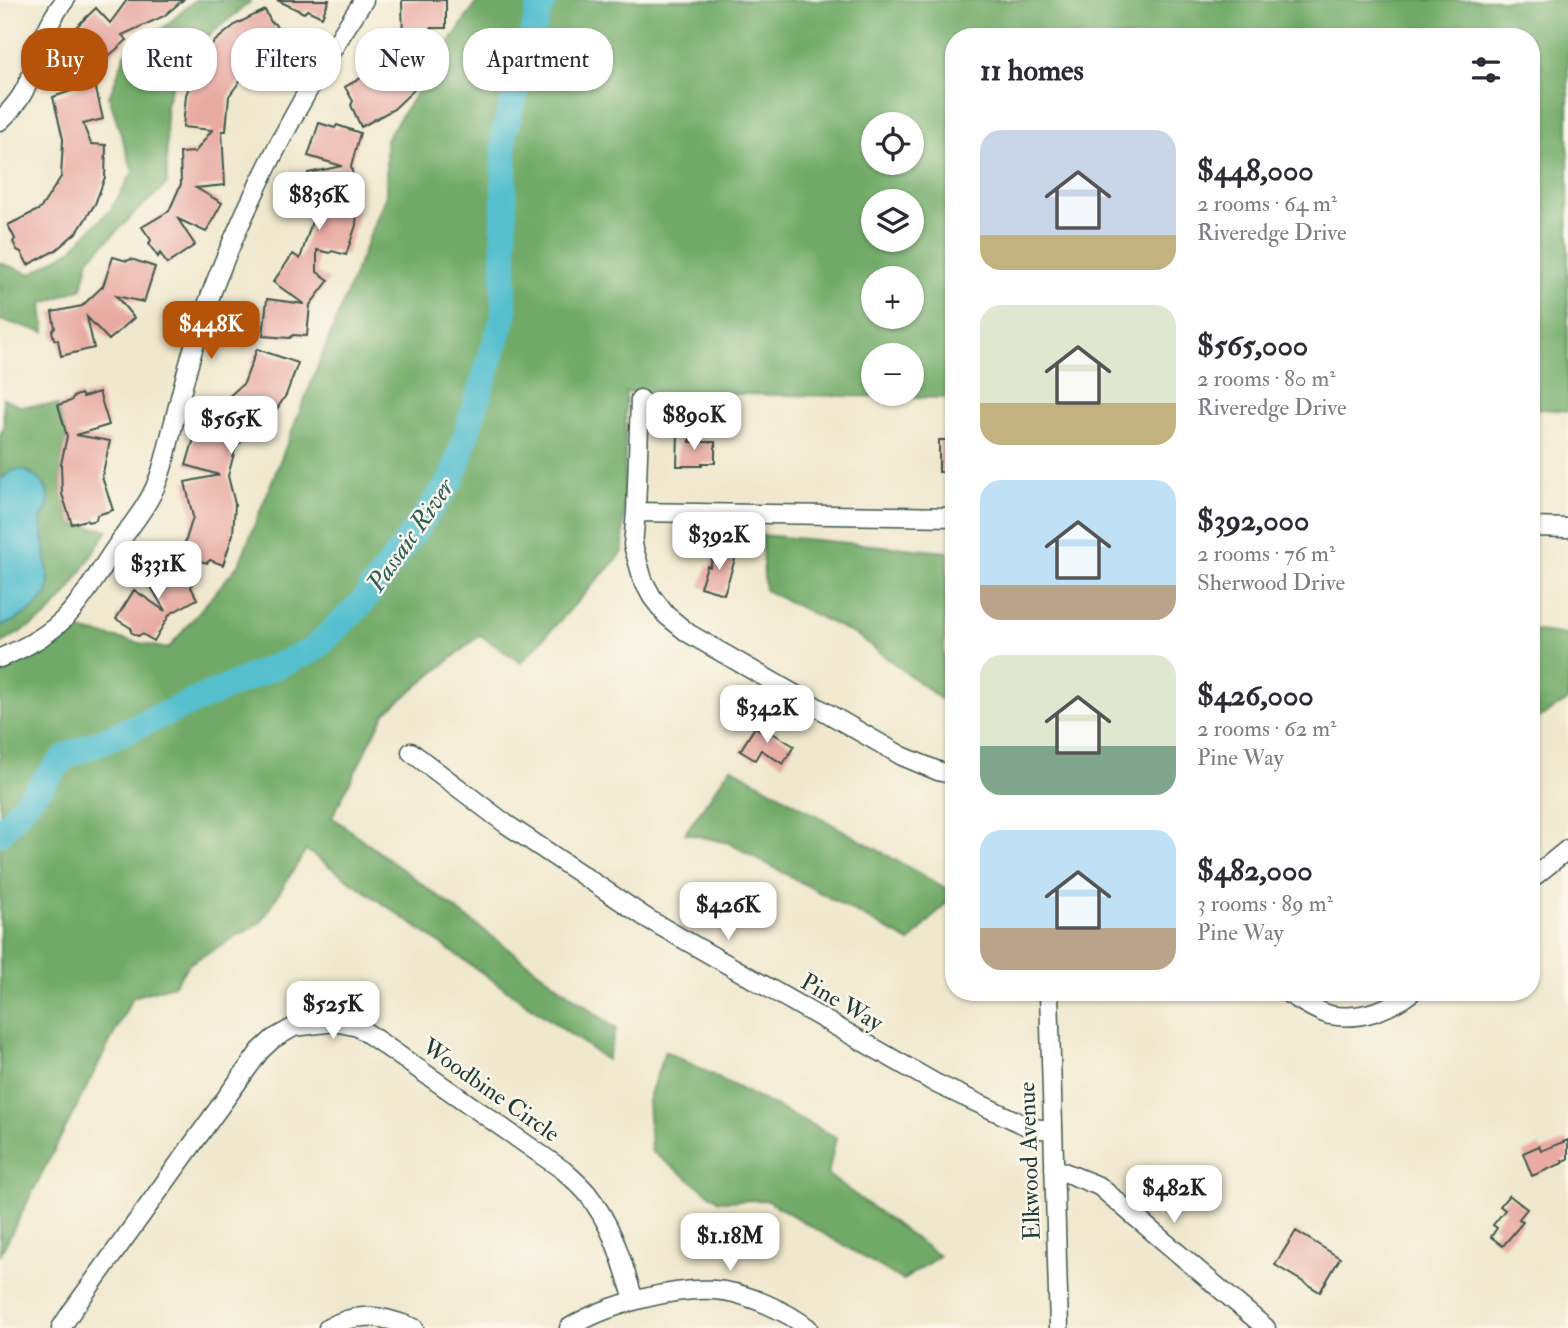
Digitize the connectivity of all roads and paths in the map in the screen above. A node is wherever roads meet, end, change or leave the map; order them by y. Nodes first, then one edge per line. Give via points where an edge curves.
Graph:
1 (65, 0) edge
2 (364, 0) edge
3 (0, 121) edge
4 (640, 399) dead end
5 (636, 512) junction
6 (945, 517) edge
7 (1540, 527) edge
8 (1568, 528) edge
9 (0, 658) edge
10 (411, 752) dead end
11 (945, 773) edge
12 (1568, 849) edge
13 (1540, 872) edge
14 (1049, 1001) edge
15 (1303, 1001) edge
16 (1401, 1001) edge
17 (1052, 1130) junction
18 (1054, 1168) junction
19 (634, 1300) junction
20 (61, 1328) edge
21 (328, 1328) edge
22 (414, 1328) edge
23 (569, 1328) edge
24 (808, 1328) edge
25 (1059, 1328) edge
26 (1266, 1328) edge

1 - 3 street via 45,35 24,91
2 - 9 street via 295,111 238,228 216,280 152,495 66,617 48,633
4 - 5 street
5 - 6 street
5 - 11 street via 633,545 643,580 666,615 688,634 902,756
7 - 8 street
10 - 17 street, Pine Way via 506,824 648,919 937,1084 1031,1128
12 - 13 street
14 - 17 street, Elkwood Avenue
15 - 16 street via 1329,1015 1346,1016 1363,1015
17 - 18 street, Elkwood Avenue
18 - 25 street, Elkwood Avenue
18 - 26 street via 1099,1186
19 - 20 street, Woodbine Circle via 607,1223 585,1191 563,1170 358,1027 335,1022 294,1027 260,1051
19 - 23 street
19 - 24 street via 724,1292 751,1299
21 - 22 street via 361,1316

